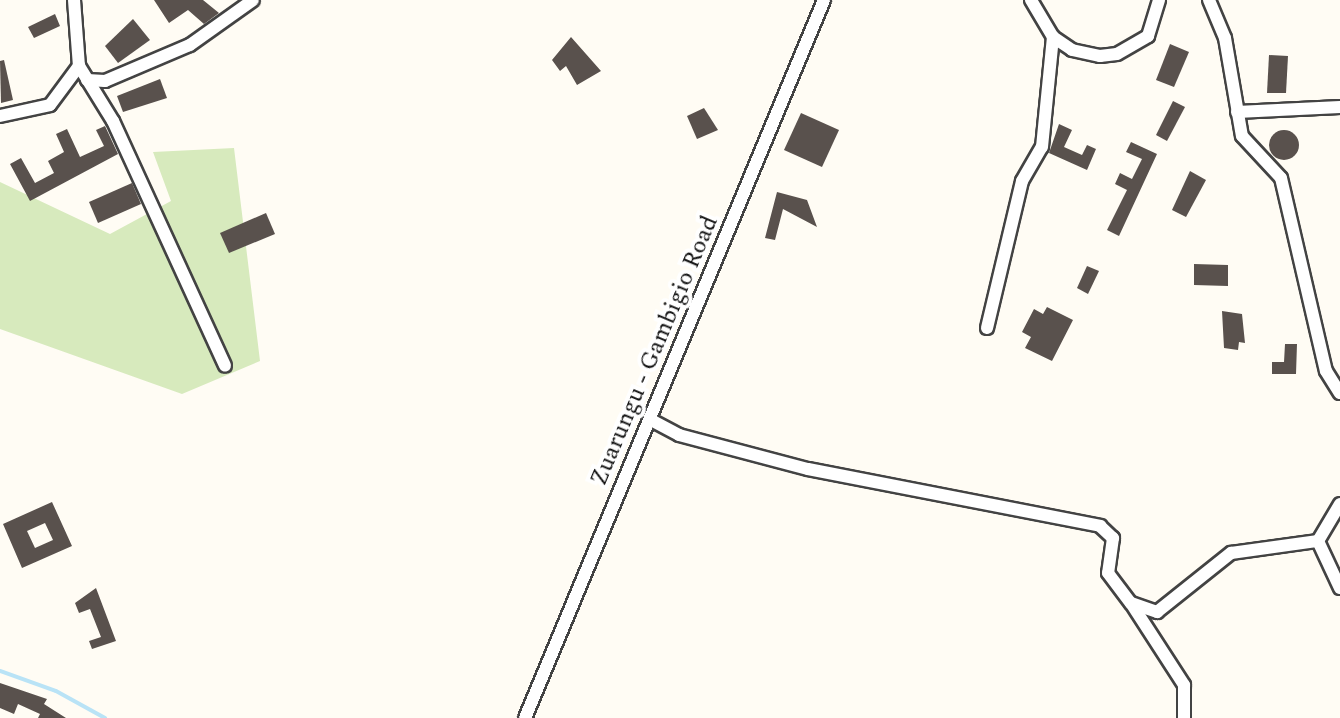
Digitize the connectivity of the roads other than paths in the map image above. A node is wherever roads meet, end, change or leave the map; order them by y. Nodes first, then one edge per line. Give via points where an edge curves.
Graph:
1 (74, 0) edge
2 (253, 0) edge
3 (824, 0) edge
4 (1031, 0) edge
5 (1159, 0) edge
6 (1209, 0) edge
7 (1053, 37) junction
8 (79, 66) junction
9 (87, 80) junction
10 (1340, 107) edge
11 (1237, 112) junction
12 (0, 116) edge
13 (987, 328) dead end
14 (225, 366) dead end
15 (1340, 393) edge
16 (651, 420) junction
17 (1340, 504) edge
18 (1318, 541) junction
19 (1340, 588) edge
20 (1131, 603) junction
21 (525, 718) edge
22 (1184, 718) edge

1 - 8 street
2 - 9 street via 190,45 105,81
3 - 16 street, Zuarungu - Gambigio Road
4 - 7 street
5 - 7 street via 1148,36 1117,54 1083,54
6 - 11 street via 1225,38
7 - 13 street via 1042,147 1022,181
8 - 9 street
8 - 12 street via 50,105
9 - 14 street via 113,121
10 - 11 street
11 - 15 street via 1242,136 1281,178 1326,371
16 - 20 street via 679,435 808,469 1100,526 1113,538 1108,573
16 - 21 street, Zuarungu - Gambigio Road
17 - 18 street
18 - 19 street
18 - 20 street via 1231,553 1182,587 1164,611
20 - 22 street via 1184,685

